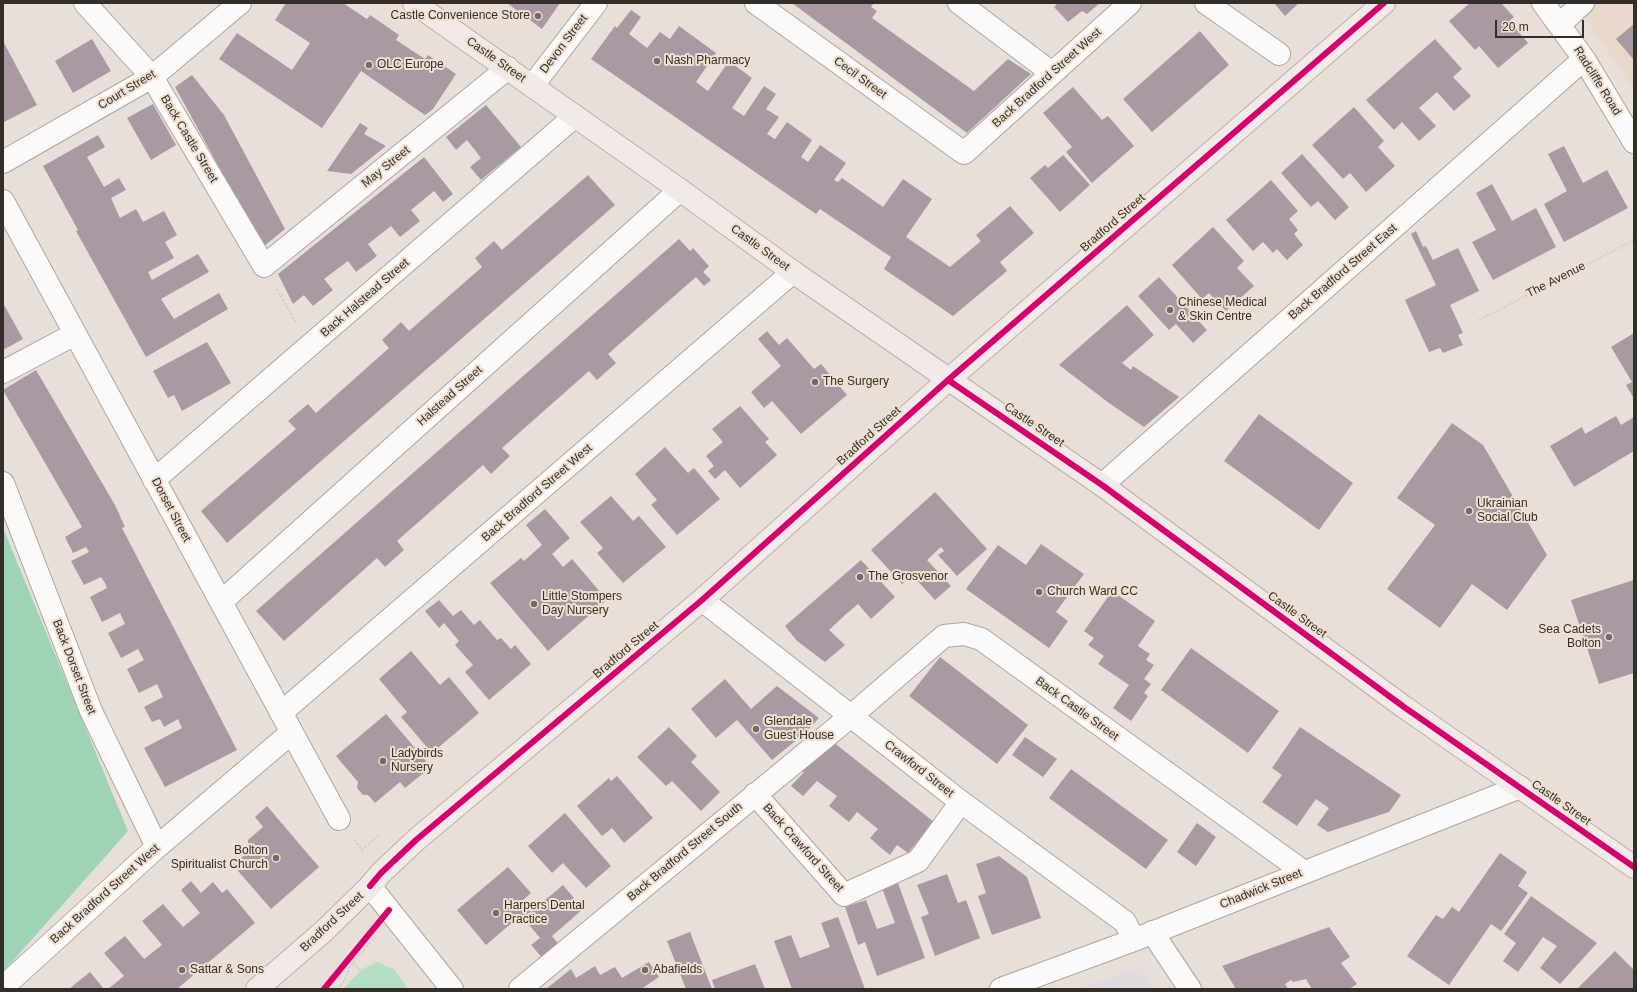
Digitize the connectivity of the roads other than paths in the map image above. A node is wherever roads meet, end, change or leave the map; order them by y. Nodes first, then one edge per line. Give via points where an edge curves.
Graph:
1 (84, 3) edge
2 (240, 3) edge
3 (414, 3) edge
4 (596, 3) edge
5 (756, 3) edge
6 (959, 3) edge
7 (1130, 3) edge
8 (1206, 3) edge
9 (1384, 3) edge
10 (1543, 3) edge
11 (1582, 3) edge
12 (1559, 25) junction
13 (1279, 54) dead end
14 (1584, 59) junction
15 (508, 68) junction
16 (1052, 73) junction
17 (152, 77) junction
18 (533, 85) junction
19 (575, 116) junction
20 (1634, 142) edge
21 (964, 153) joint
22 (3, 162) edge
23 (680, 190) junction
24 (3, 201) edge
25 (264, 266) joint
26 (793, 272) junction
27 (75, 334) junction
28 (3, 372) edge
29 (948, 380) junction
30 (154, 480) junction
31 (3, 482) edge
32 (1102, 485) junction
33 (702, 600) junction
34 (221, 602) junction
35 (281, 713) junction
36 (851, 716) junction
37 (291, 732) junction
38 (1520, 787) junction
39 (755, 794) junction
40 (961, 802) junction
41 (339, 819) dead end
42 (157, 847) junction
43 (1634, 868) edge
44 (1304, 872) junction
45 (370, 886) junction
46 (1143, 936) junction
47 (12, 979) dead end
48 (258, 989) edge
49 (452, 989) edge
50 (520, 989) edge
51 (1001, 989) edge
52 (1190, 989) edge

1 - 17 street, Back Castle Street
2 - 17 street, Court Street
3 - 15 main road, Castle Street
4 - 18 street, Devon Street
5 - 21 street, Cecil Street
6 - 16 street
7 - 16 street, Back Bradford Street West
8 - 13 street
9 - 29 main road, Bradford Street
10 - 12 street, Radcliffe Road
11 - 12 street
12 - 14 street, Radcliffe Road
14 - 20 street, Radcliffe Road
14 - 32 street, Back Bradford Street East
15 - 18 main road, Castle Street
15 - 25 street, May Street
16 - 21 street, Back Bradford Street West
17 - 22 street, Court Street
17 - 25 street, Back Castle Street
18 - 19 main road, Castle Street
19 - 23 main road, Castle Street
19 - 30 street, Back Halstead Street
23 - 26 main road, Castle Street
23 - 34 street, Halstead Street
24 - 27 street, Dorset Street
26 - 29 main road, Castle Street
26 - 35 street, Back Bradford Street West
27 - 28 street
27 - 30 street, Dorset Street
29 - 32 main road, Castle Street
29 - 33 main road, Bradford Street
30 - 34 street, Dorset Street
31 - 42 street, Back Dorset Street via 91,711
32 - 38 main road, Castle Street via 1404,707
33 - 36 street, Crawford Street
33 - 45 main road, Bradford Street via 416,840
34 - 35 street, Dorset Street
35 - 37 street, Dorset Street
36 - 39 street, Back Bradford Street South
36 - 40 street, Crawford Street
36 - 44 street, Back Castle Street via 944,636 964,634 981,639
37 - 41 street, Dorset Street
37 - 42 street, Back Bradford Street West
38 - 43 main road, Castle Street
38 - 44 street, Chadwick Street
39 - 40 street, Back Crawford Street via 844,895 918,861
39 - 50 street, Back Bradford Street South
40 - 46 street, Crawford Street
42 - 47 street, Back Bradford Street West
44 - 46 street, Chadwick Street
45 - 48 main road, Bradford Street
45 - 49 street
46 - 51 street, Chadwick Street
46 - 52 street, Crawford Street

